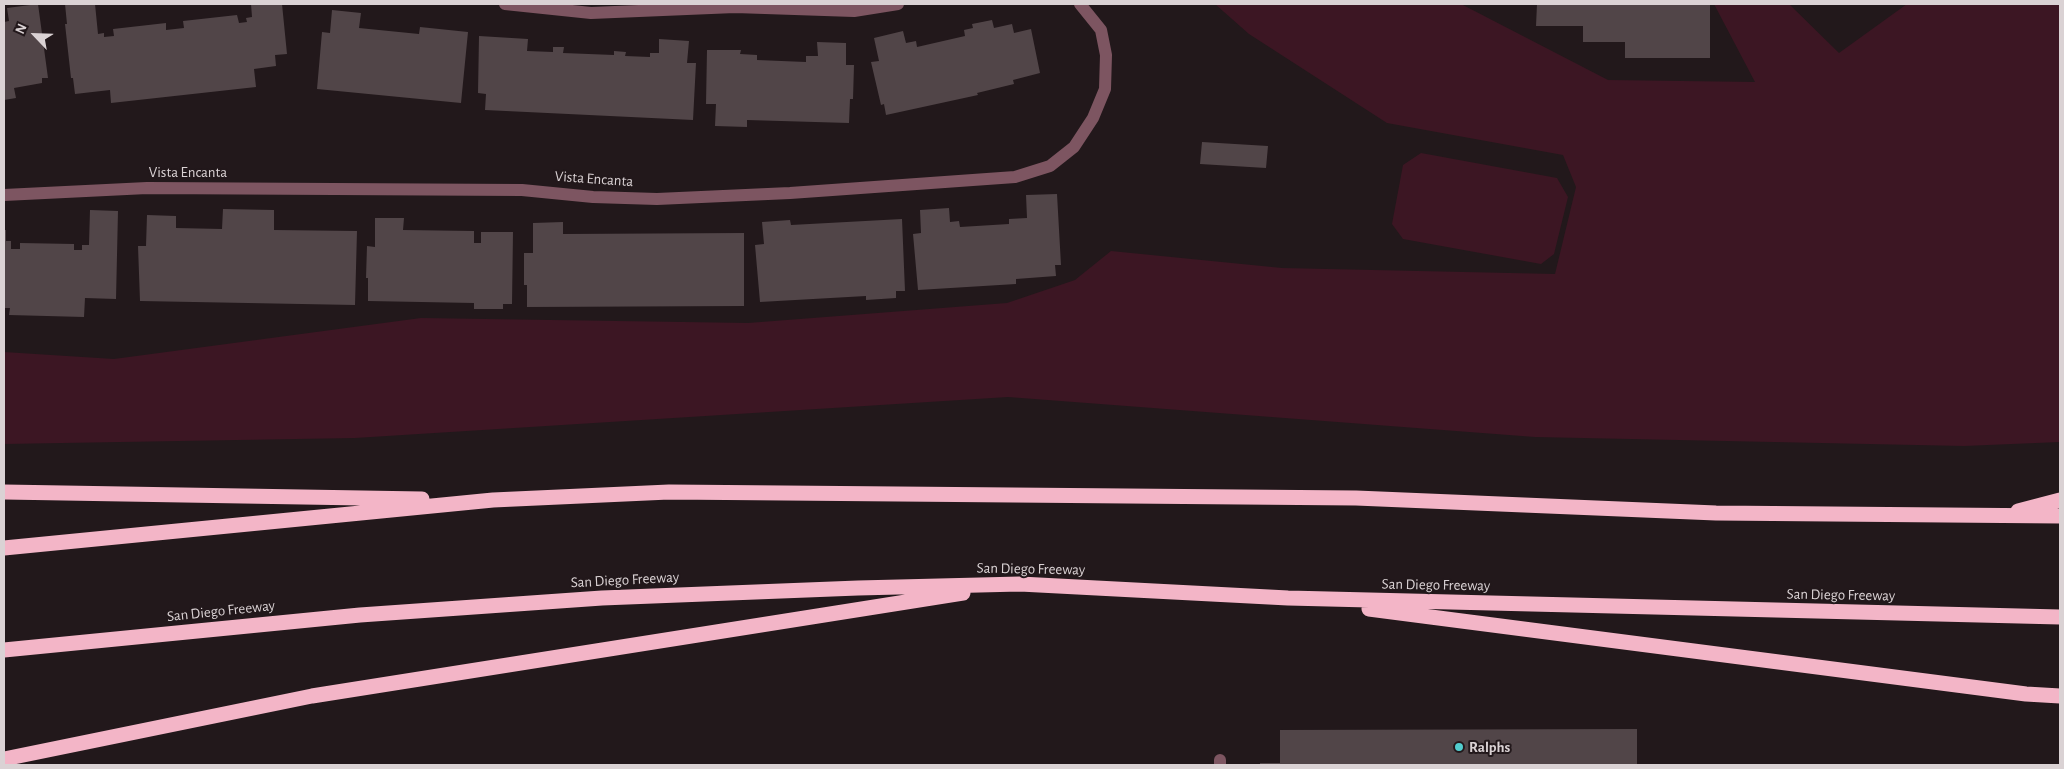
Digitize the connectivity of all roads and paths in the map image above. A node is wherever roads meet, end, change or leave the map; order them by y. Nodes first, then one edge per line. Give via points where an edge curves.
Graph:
1 (505, 4) edge
2 (898, 4) edge
3 (1080, 4) edge
4 (4, 195) edge
5 (4, 492) edge
6 (493, 500) junction
7 (2060, 500) edge
8 (1997, 516) junction
9 (2060, 516) edge
10 (4, 548) edge
11 (1020, 584) junction
12 (1288, 598) junction
13 (2060, 618) edge
14 (4, 650) edge
15 (2060, 696) edge
16 (4, 759) edge

1 - 2 street via 590,13 735,6 854,11
3 - 4 street, Vista Encanta via 1101,30 1106,55 1105,89 1093,118 1074,147 1050,166 1015,177 657,199 522,190 147,188
5 - 6 highway
6 - 8 highway via 669,492 1356,498 1716,512
6 - 10 highway
7 - 8 highway
8 - 9 highway
11 - 12 highway, San Diego Freeway
11 - 14 highway, San Diego Freeway via 592,598 360,615
11 - 16 highway via 312,696
12 - 13 highway, San Diego Freeway
12 - 15 highway

